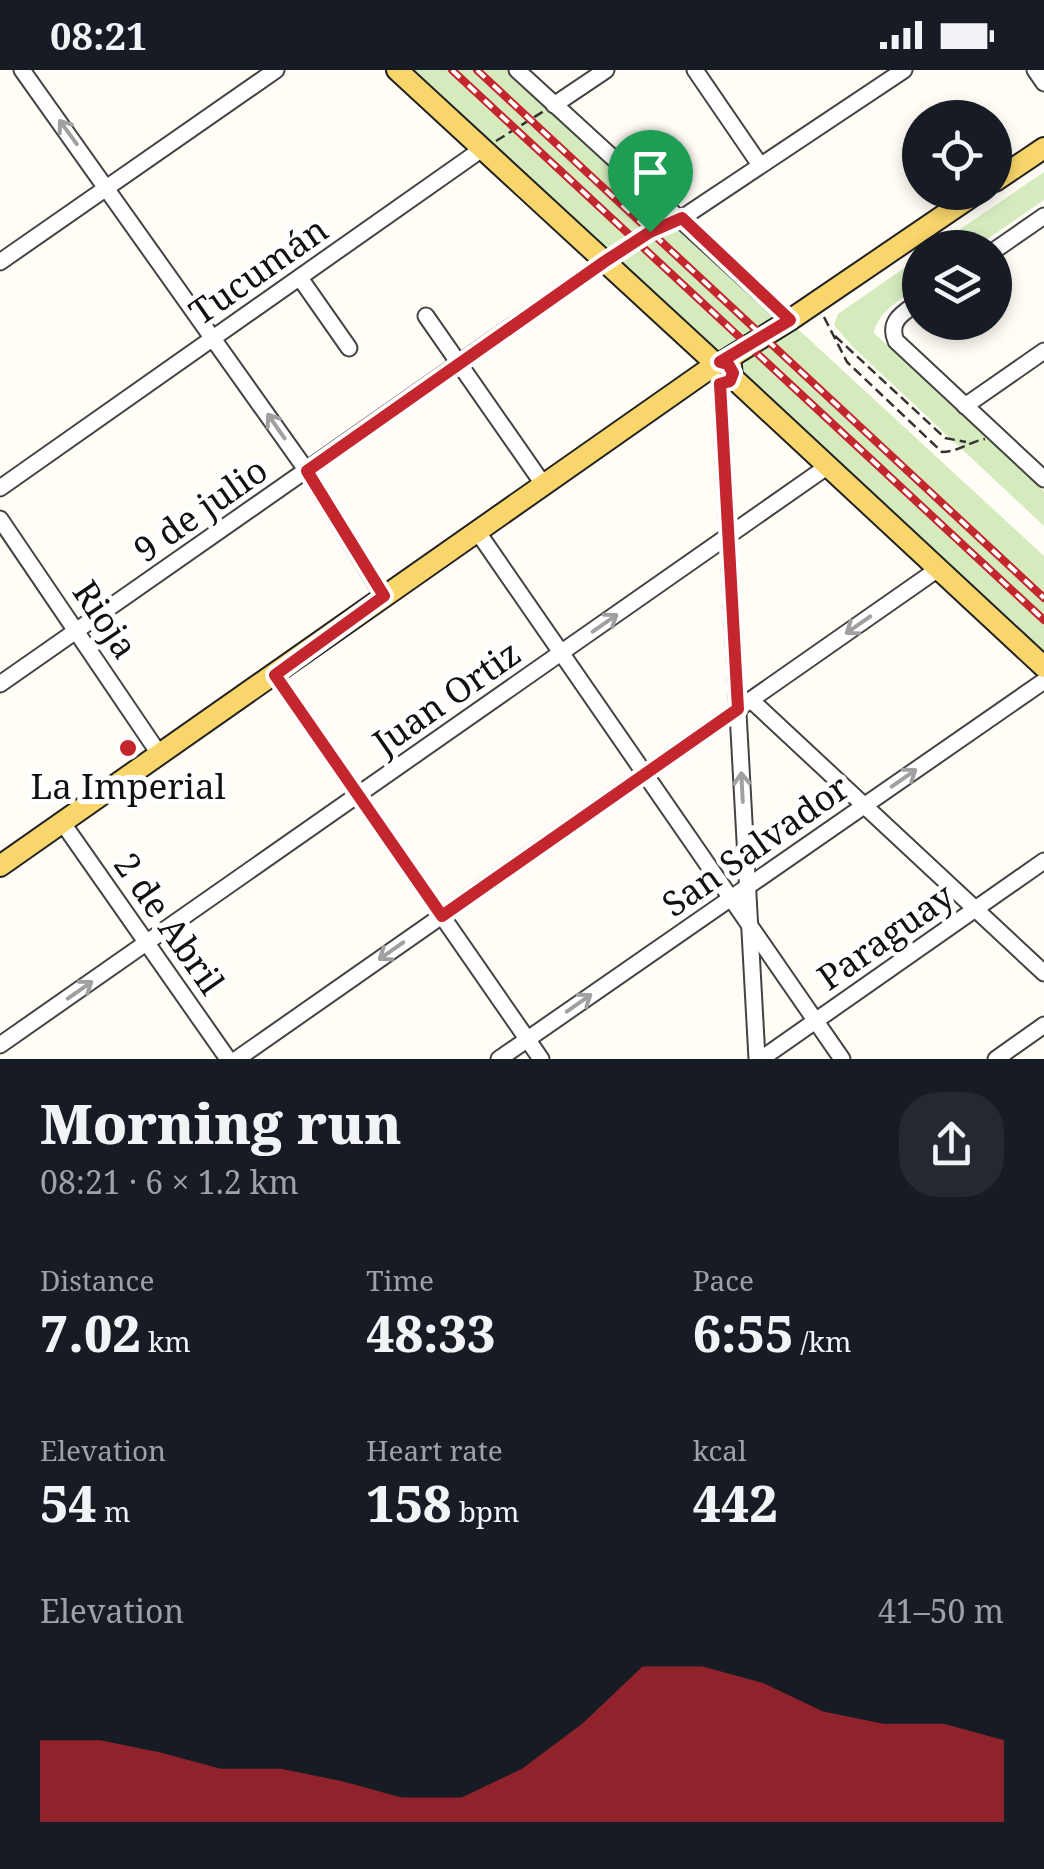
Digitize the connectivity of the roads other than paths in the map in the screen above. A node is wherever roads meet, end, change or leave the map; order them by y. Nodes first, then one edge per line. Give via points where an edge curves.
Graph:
1 (22, 70) edge
2 (276, 70) edge
3 (397, 70) edge
4 (517, 70) edge
5 (606, 70) edge
6 (695, 70) edge
7 (904, 70) edge
8 (1036, 70) edge
9 (1044, 83) edge
10 (554, 105) junction
11 (1044, 148) edge
12 (482, 149) junction
13 (760, 165) junction
14 (1012, 170) edge
15 (107, 186) junction
16 (951, 210) edge
17 (1044, 216) edge
18 (682, 218) junction
19 (1012, 238) edge
20 (0, 262) edge
21 (604, 262) junction
22 (300, 278) junction
23 (902, 313) edge
24 (426, 316) dead end
25 (790, 320) junction
26 (214, 338) junction
27 (350, 348) dead end
28 (1044, 352) edge
29 (459, 363) junction
30 (721, 371) junction
31 (965, 406) junction
32 (828, 466) junction
33 (307, 471) junction
34 (1044, 479) edge
35 (544, 484) junction
36 (0, 488) edge
37 (0, 519) edge
38 (477, 531) junction
39 (730, 536) junction
40 (938, 568) junction
41 (384, 596) junction
42 (78, 630) junction
43 (562, 653) junction
44 (1044, 667) edge
45 (275, 675) junction
46 (1044, 680) edge
47 (0, 684) edge
48 (745, 704) junction
49 (160, 754) junction
50 (645, 774) junction
51 (358, 795) junction
52 (864, 806) junction
53 (62, 822) junction
54 (1044, 861) edge
55 (0, 866) edge
56 (748, 886) junction
57 (731, 898) junction
58 (975, 910) junction
59 (442, 916) junction
60 (748, 924) junction
61 (147, 943) junction
62 (1044, 973) edge
63 (816, 1021) junction
64 (1044, 1024) edge
65 (527, 1040) junction
66 (0, 1045) edge
67 (228, 1059) edge
68 (236, 1059) edge
69 (499, 1059) edge
70 (541, 1059) edge
71 (759, 1059) edge
72 (842, 1059) edge
73 (996, 1059) edge

15 -> 1 street
2 - 15 street
3 - 12 main road
4 - 10 street
5 - 10 street
6 - 13 street
7 - 13 street
8 - 9 street
10 - 18 street
11 - 14 main road
12 - 21 main road
12 - 22 street, Tucumán
13 - 18 street
15 - 20 street
15 - 26 street
16 - 25 main road
17 - 19 street
18 - 25 street
21 - 29 street, 9 de julio
21 - 30 main road
22 - 26 street, Tucumán
22 - 27 street
23 - 31 street via 892,332 896,341
24 - 29 street
25 - 30 main road
33 -> 26 street
26 - 36 street, Tucumán
28 - 31 street
29 - 33 street, 9 de julio
29 - 35 street
30 - 32 main road
30 - 35 main road
30 - 39 street
31 - 34 street
32 - 39 street, Juan Ortiz
32 - 40 main road
33 - 41 street
33 - 42 street, 9 de julio
35 - 38 main road
37 - 42 street, Rioja
38 - 41 main road
38 - 43 street
43 -> 39 street, Juan Ortiz
39 - 48 street
40 - 44 main road
40 -> 48 street
41 - 45 main road
42 - 47 street, 9 de julio
42 - 49 street, Rioja
43 - 50 street
43 - 51 street, Juan Ortiz
45 - 49 main road
45 - 51 street
52 -> 46 street, San Salvador
48 - 50 street
48 - 52 street
56 -> 48 street
49 - 53 main road
50 - 57 street
50 - 59 street
51 - 59 street
51 - 61 street, Juan Ortiz
52 - 56 street, San Salvador
52 - 58 street
53 - 55 main road
53 - 61 street, 2 de Abril
54 - 58 street, Paraguay
56 - 57 street, San Salvador
56 - 60 street
57 - 60 street
65 -> 57 street, San Salvador
58 - 62 street
58 - 63 street, Paraguay
59 - 65 street
59 -> 68 street
60 - 63 street
60 - 71 street
66 -> 61 street, Juan Ortiz
61 - 67 street, 2 de Abril
63 - 71 street, Paraguay
63 - 72 street
64 - 73 street
65 - 69 street, San Salvador
65 - 70 street

